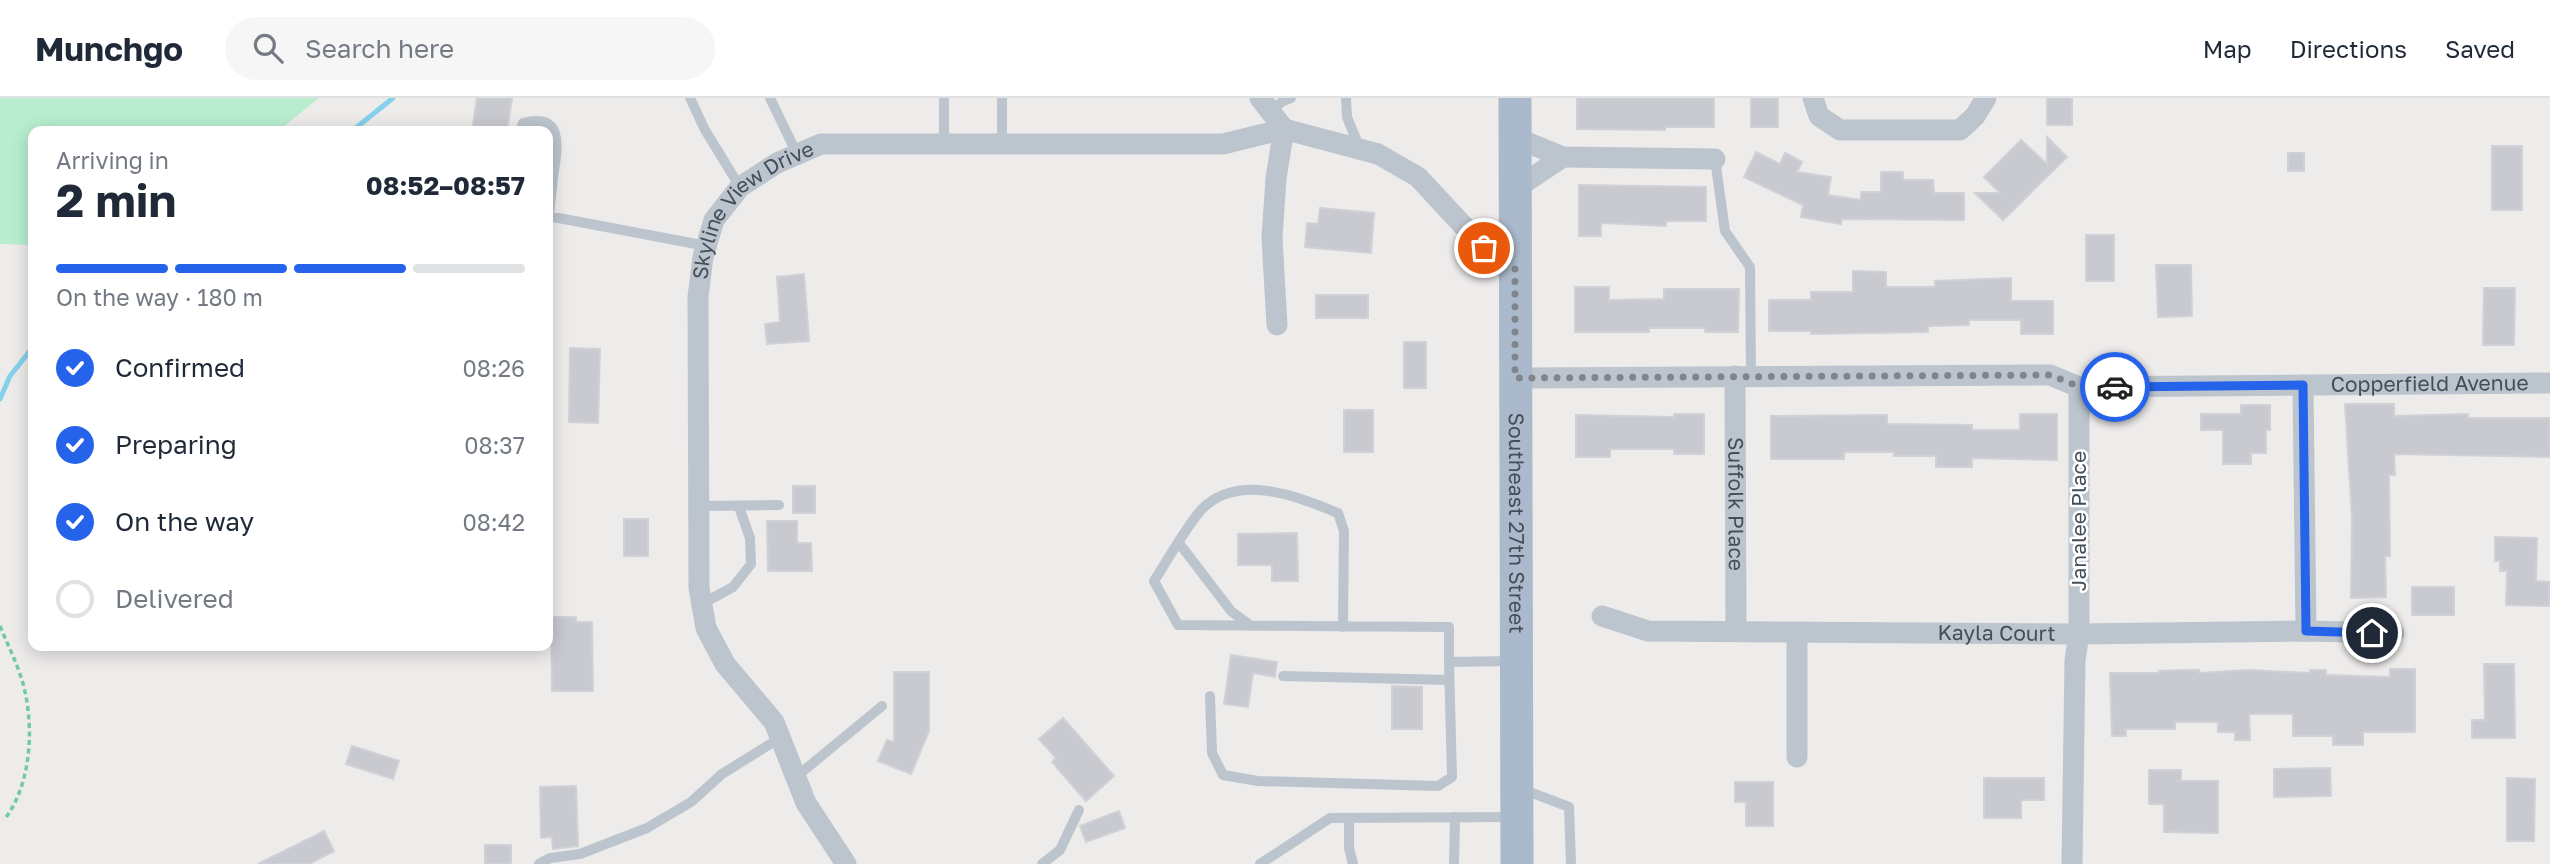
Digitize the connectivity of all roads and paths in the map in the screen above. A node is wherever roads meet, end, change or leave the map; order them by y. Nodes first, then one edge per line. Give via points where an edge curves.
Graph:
1 (690, 98) edge
2 (770, 98) edge
3 (944, 98) edge
4 (1002, 98) edge
5 (1292, 98) edge
6 (1515, 98) edge
7 (1813, 98) edge
8 (1986, 98) edge
9 (1343, 100) edge
10 (1266, 105) edge
11 (522, 126) edge
12 (550, 126) edge
13 (553, 129) edge
14 (1284, 129) junction
15 (1514, 136) junction
16 (944, 144) junction
17 (1002, 144) junction
18 (1360, 149) junction
19 (797, 154) junction
20 (1563, 158) junction
21 (1715, 159) joint
22 (553, 182) edge
23 (740, 187) junction
24 (1515, 189) junction
25 (553, 217) edge
26 (707, 246) junction
27 (1515, 268) junction
28 (1277, 325) dead end
29 (1743, 376) junction
30 (1515, 378) junction
31 (2550, 383) edge
32 (2303, 385) junction
33 (2080, 387) junction
34 (779, 505) dead end
35 (699, 506) junction
36 (739, 507) junction
37 (1179, 543) junction
38 (702, 604) junction
39 (1602, 616) dead end
40 (0, 626) edge
41 (1251, 626) junction
42 (1343, 627) junction
43 (1737, 630) junction
44 (2306, 631) junction
45 (1797, 632) junction
46 (2394, 633) dead end
47 (2079, 634) junction
48 (1517, 661) junction
49 (1449, 662) junction
50 (1283, 676) dead end
51 (1450, 680) junction
52 (1210, 696) dead end
53 (882, 706) dead end
54 (780, 738) junction
55 (1797, 757) dead end
56 (796, 777) junction
57 (1516, 802) junction
58 (1079, 810) dead end
59 (1455, 817) junction
60 (1349, 818) junction
61 (4, 820) dead end
62 (539, 864) edge
63 (846, 864) edge
64 (1042, 864) edge
65 (1260, 864) edge
66 (1353, 864) edge
67 (1454, 864) edge
68 (1517, 864) edge
69 (1572, 864) edge
70 (2072, 864) edge

1 - 23 lane
2 - 19 lane
3 - 16 lane
4 - 17 lane
5 - 10 lane
6 - 15 main road, Southeast 27th Street
7 - 8 street via 1819,116 1840,130 1960,130
9 - 18 lane
10 - 14 street
11 - 12 lane via 534,120
13 - 22 lane via 558,149
14 - 17 street, Skyline View Drive via 1223,144
14 - 18 street, Skyline View Drive
14 - 28 street via 1272,238
15 - 20 street
15 - 24 main road, Southeast 27th Street
16 - 17 street, Skyline View Drive
16 - 19 street, Skyline View Drive via 821,144
18 - 27 street, Skyline View Drive via 1418,177 1484,248
19 - 23 street, Skyline View Drive
20 - 21 street
20 - 24 street
21 - 29 lane, Suffolk Place via 1725,231 1751,267
23 - 26 street, Skyline View Drive via 714,220
24 - 27 main road, Southeast 27th Street
25 - 26 lane
26 - 35 street, Skyline View Drive via 698,297
27 - 30 main road, Southeast 27th Street
29 - 30 street, Copperfield Avenue
29 - 33 street, Copperfield Avenue via 2050,375
29 - 43 street, Suffolk Place
30 - 48 main road, Southeast 27th Street
31 - 32 street, Copperfield Avenue
32 - 33 street, Copperfield Avenue
32 - 44 street
33 - 47 street, Janalee Place
34 - 36 lane
35 - 36 lane
35 - 38 street, Skyline View Drive
36 - 38 lane via 750,538 751,564 733,587
37 - 41 lane via 1231,611
37 - 41 lane via 1154,580 1178,625
37 - 42 lane via 1203,509 1228,492 1260,489 1338,513 1344,531
38 - 54 street, Skyline View Drive via 706,628 725,664 774,722
39 - 43 street, Kayla Court via 1648,631
40 - 61 path via 22,679 29,715 20,795
41 - 42 lane
42 - 49 lane via 1449,627
43 - 45 street, Kayla Court
44 - 46 street, Kayla Court
44 - 47 street, Kayla Court
45 - 47 street, Kayla Court
45 - 55 street
47 - 70 street, Janalee Place
48 - 49 lane
48 - 57 main road, Southeast 27th Street
49 - 51 lane
50 - 51 lane
51 - 52 lane via 1452,777 1438,786 1258,781 1223,775 1212,753
53 - 56 lane
54 - 56 street, Skyline View Drive
54 - 62 lane via 647,828
56 - 63 street, Skyline View Drive via 806,803
57 - 59 lane
57 - 68 main road, Southeast 27th Street
57 - 69 lane via 1569,807
58 - 64 lane via 1060,850
59 - 60 lane
59 - 67 lane
60 - 65 lane via 1330,818
60 - 66 lane

